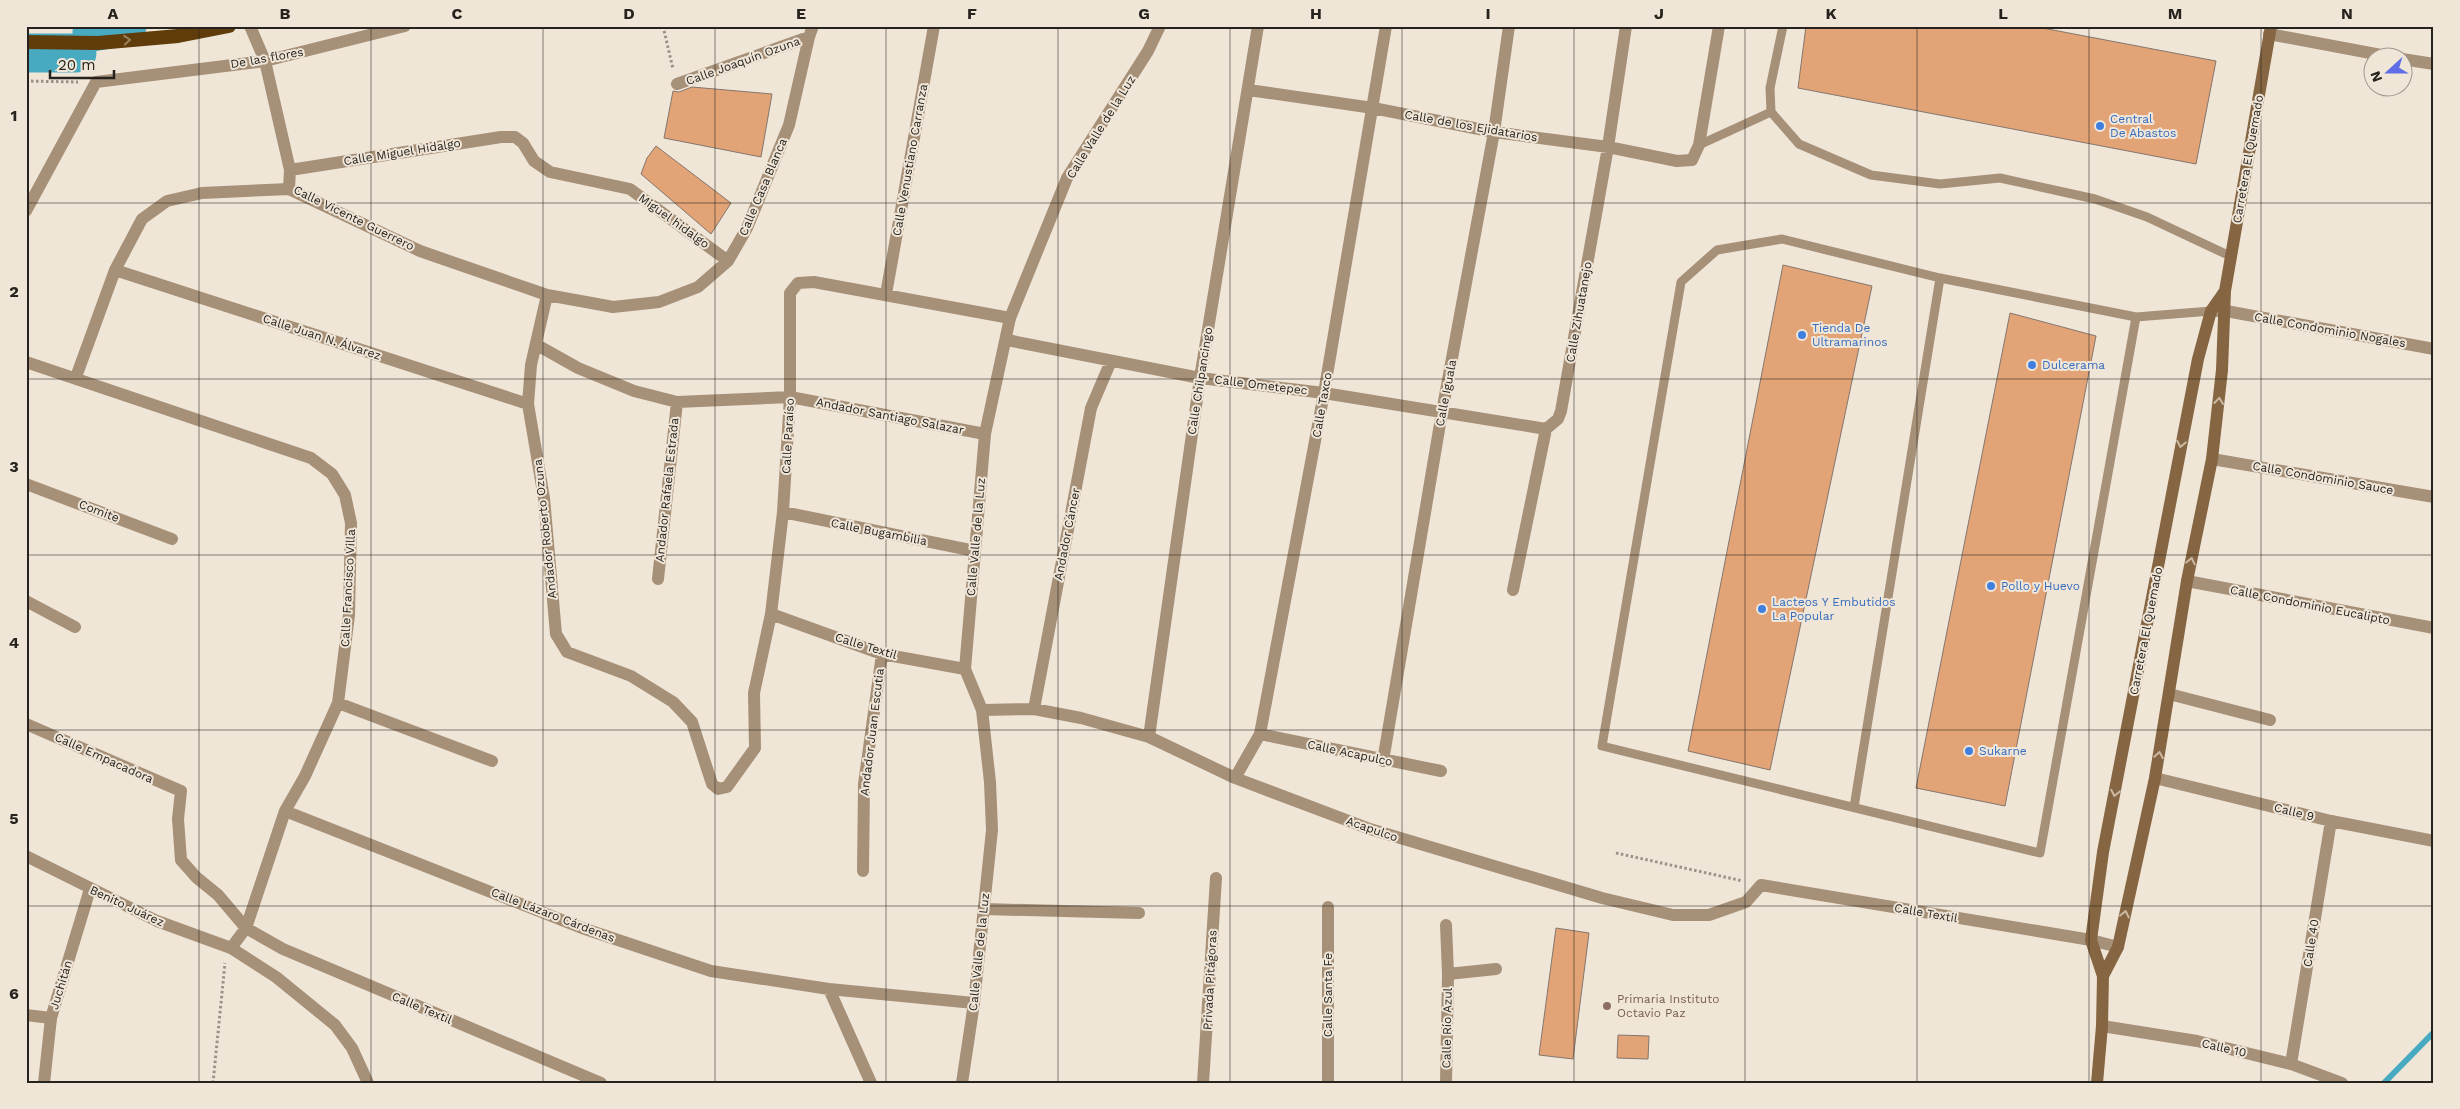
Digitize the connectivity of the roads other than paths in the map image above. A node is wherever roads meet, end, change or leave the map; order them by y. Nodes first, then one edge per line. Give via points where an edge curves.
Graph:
1 (229, 26) edge
2 (250, 26) edge
3 (405, 26) edge
4 (934, 26) edge
5 (1160, 26) edge
6 (1258, 26) edge
7 (1386, 26) edge
8 (1509, 26) edge
9 (1626, 26) edge
10 (1720, 26) edge
11 (1782, 26) edge
12 (2270, 30) edge
13 (811, 32) edge
14 (26, 42) edge
15 (2362, 50) edge
16 (266, 61) junction
17 (2412, 61) edge
18 (2434, 64) edge
19 (677, 84) road end
20 (1249, 90) junction
21 (1373, 108) junction
22 (1771, 112) junction
23 (1494, 132) junction
24 (515, 137) joint
25 (1699, 145) junction
26 (1608, 147) junction
27 (290, 170) junction
28 (290, 189) junction
29 (26, 211) edge
30 (2230, 256) junction
31 (728, 261) junction
32 (115, 270) junction
33 (1940, 278) junction
34 (2225, 291) junction
35 (886, 294) junction
36 (547, 295) junction
37 (2211, 311) junction
38 (2226, 311) junction
39 (2136, 317) junction
40 (1010, 318) junction
41 (1007, 340) junction
42 (537, 345) junction
43 (2434, 349) edge
44 (1111, 361) junction
45 (26, 362) edge
46 (76, 377) junction
47 (1200, 378) junction
48 (1324, 393) junction
49 (790, 397) junction
50 (677, 402) junction
51 (528, 404) junction
52 (1442, 412) junction
53 (1546, 429) junction
54 (985, 434) junction
55 (2212, 459) junction
56 (26, 484) edge
57 (2434, 497) edge
58 (784, 512) junction
59 (172, 539) dead end
60 (975, 551) junction
61 (658, 579) dead end
62 (2187, 581) junction
63 (1513, 590) dead end
64 (26, 601) edge
65 (771, 614) junction
66 (75, 627) dead end
67 (2434, 628) edge
68 (882, 654) junction
69 (964, 669) junction
70 (2169, 694) junction
71 (338, 703) junction
72 (1034, 709) junction
73 (982, 710) junction
74 (2270, 720) dead end
75 (26, 724) edge
76 (1260, 734) junction
77 (1150, 738) junction
78 (492, 761) dead end
79 (1383, 761) junction
80 (1441, 771) dead end
81 (1235, 778) junction
82 (2155, 778) junction
83 (718, 789) joint
84 (1854, 807) junction
85 (286, 811) junction
86 (2330, 821) junction
87 (2434, 841) edge
88 (26, 856) edge
89 (863, 871) dead end
90 (1216, 878) dead end
91 (1761, 885) joint
92 (90, 889) junction
93 (1328, 907) dead end
94 (984, 909) junction
95 (1139, 914) dead end
96 (1446, 925) dead end
97 (246, 928) junction
98 (2091, 940) junction
99 (2118, 947) junction
100 (231, 948) junction
101 (1496, 968) dead end
102 (1448, 974) junction
103 (2103, 976) junction
104 (829, 989) junction
105 (974, 1003) junction
106 (26, 1015) edge
107 (52, 1018) junction
108 (2102, 1026) junction
109 (2291, 1064) junction
110 (44, 1083) edge
111 (368, 1083) edge
112 (601, 1083) edge
113 (871, 1083) edge
114 (962, 1083) edge
115 (1203, 1083) edge
116 (1328, 1083) edge
117 (1446, 1083) edge
118 (2097, 1083) edge
119 (2342, 1083) edge

14 -> 1 highway via 98,43 178,36
2 - 16 street, Calle Vicente Guerrero
3 - 16 street, De las flores
4 - 35 street, Calle Venustiano Carranza
5 - 40 street, Calle Valle de la Luz via 1148,51 1067,178
6 - 20 street, Calle Chilpancingo
7 - 21 street, Calle Taxco
8 - 23 street, Calle Iguala
9 - 26 street, Calle Zihuatanejo
10 - 25 street
11 - 22 lane via 1770,88
12 - 15 street
12 - 30 main road, Carretera El Quemado
13 - 19 street, Calle Joaquín Ozuna
13 - 31 street, Calle Casa Blanca via 789,125 747,228
16 - 27 street, Calle Vicente Guerrero
16 - 29 street, De las flores via 96,82
17 - 18 street
20 - 21 street, Calle de los Ejidatarios
20 - 47 street, Calle Chilpancingo
21 - 23 street, Calle de los Ejidatarios
21 - 48 street, Calle Taxco
22 - 25 lane
22 - 30 lane via 1798,144 1872,174 1940,184 2000,178 2095,199 2148,217
23 - 26 street, Calle de los Ejidatarios
23 - 52 street, Calle Iguala
24 - 27 street, Calle Miguel Hidalgo
24 - 31 street, Miguel hidalgo via 523,143 534,161 550,172 630,189
25 - 26 street, Calle de los Ejidatarios via 1692,160 1677,162
26 - 53 street, Calle Zihuatanejo via 1561,411 1558,419
27 - 28 street, Calle Vicente Guerrero
28 - 32 street via 202,193 167,201 142,219
28 - 36 street, Calle Vicente Guerrero via 420,251
30 - 34 main road, Carretera El Quemado
31 - 36 street, Calle Casa Blanca via 698,287 659,302 613,307
32 - 46 street
32 - 51 street, Calle Juan N. Álvarez
33 - 39 lane
33 - 84 lane
33 - 84 lane via 1782,239 1718,250 1681,282 1602,746
34 - 37 main road, Carretera El Quemado
34 - 38 main road, Carretera El Quemado
35 - 40 street, Calle Paraíso
35 - 49 street, Calle Paraíso via 814,282 798,283 790,293
36 - 42 street, Andador Roberto Ozuna
37 - 38 street, Calle Condominio Nogales
37 - 39 lane
37 -> 98 main road, Carretera El Quemado via 2190,398 2103,852
38 - 43 street, Calle Condominio Nogales
55 -> 38 main road, Carretera El Quemado
39 - 84 lane via 2040,852
40 - 41 street, Calle Valle de la Luz
41 - 44 street, Calle Ometepec
41 - 54 street, Calle Valle de la Luz
42 - 50 street, Andador Santiago Salazar via 578,368 634,391
42 - 51 street, Andador Roberto Ozuna via 531,365
44 - 47 street, Calle Ometepec
44 - 72 street, Andador Cáncer via 1091,408
45 - 46 street, Calle Francisco Villa
46 - 71 street, Calle Francisco Villa via 311,458 332,474 345,495 351,523 349,615
47 - 48 street, Calle Ometepec
47 - 77 street, Calle Chilpancingo
48 - 52 street, Calle Ometepec
48 - 76 street, Calle Taxco
49 - 50 street, Andador Santiago Salazar
49 - 54 street, Andador Santiago Salazar
49 - 58 street, Calle Paraíso
50 - 61 street, Andador Rafaela Estrada
51 - 83 street, Andador Roberto Ozuna via 544,498 556,634 567,652 631,676 673,702 692,722 712,784
52 - 53 street, Calle Ometepec
52 - 79 street, Calle Iguala
53 - 63 street, Calle Zihuatanejo
54 - 60 street, Calle Valle de la Luz
55 - 57 street, Calle Condominio Sauce
62 -> 55 main road, Carretera El Quemado
56 - 59 street, Comite
58 - 60 street, Calle Bugambilia
58 - 65 street, Calle Paraíso
60 - 69 street, Calle Valle de la Luz
62 - 67 street, Calle Condominio Eucalipto
62 - 70 main road, Carretera El Quemado
64 - 66 street
65 - 68 street, Calle Textil
65 - 83 street, Calle Paraíso via 754,693 754,748 727,787
68 - 69 street, Calle Textil
68 - 89 street, Andador Juan Escutia via 864,784
69 - 73 street, Calle Valle de la Luz
70 - 74 street
82 -> 70 main road, Carretera El Quemado
71 - 78 street
71 - 85 street, Calle Francisco Villa
72 - 73 street, Acapulco
72 - 77 street, Acapulco via 1081,718
73 - 94 street, Calle Valle de la Luz via 992,830
75 - 97 street, Calle Empacadora via 181,791 178,819 181,860 218,895
76 - 79 street, Calle Acapulco
76 - 81 street, Calle Taxco
77 - 81 street, Acapulco
79 - 80 street, Calle Acapulco
81 - 91 street, Acapulco via 1370,830 1439,852 1673,915 1709,915 1746,902
82 - 86 street, Calle 9
99 -> 82 main road, Carretera El Quemado
85 - 97 street, Calle Francisco Villa
85 - 104 street, Calle Lázaro Cárdenas via 582,928 702,968
86 - 87 street, Calle 9
86 - 109 street, Calle 40
88 - 92 street, Benito Juárez
90 - 115 street, Privada Pitágoras
91 - 98 street, Calle Textil
92 - 100 street, Benito Juárez via 157,920
92 - 107 street, Juchitán
93 - 116 street, Calle Santa Fe
94 - 95 street
94 - 105 street, Calle Valle de la Luz
96 - 102 street, Calle Río Azul
97 - 100 street, Calle Francisco Villa
97 - 112 street, Calle Textil via 283,949
98 - 99 street, Calle Textil
98 - 103 main road, Carretera El Quemado
99 - 103 main road, Carretera El Quemado
100 - 111 street, Benito Juárez via 335,1024 352,1048
101 - 102 street
102 - 117 street, Calle Río Azul
103 - 108 main road, Carretera El Quemado
104 - 105 street, Calle Lázaro Cárdenas
104 - 113 street
105 - 114 street, Calle Valle de la Luz
106 - 107 street
107 - 110 street, Juchitán
108 - 109 street, Calle 10 via 2197,1042
108 - 118 main road, Carretera El Quemado
109 - 119 street, Calle 10

